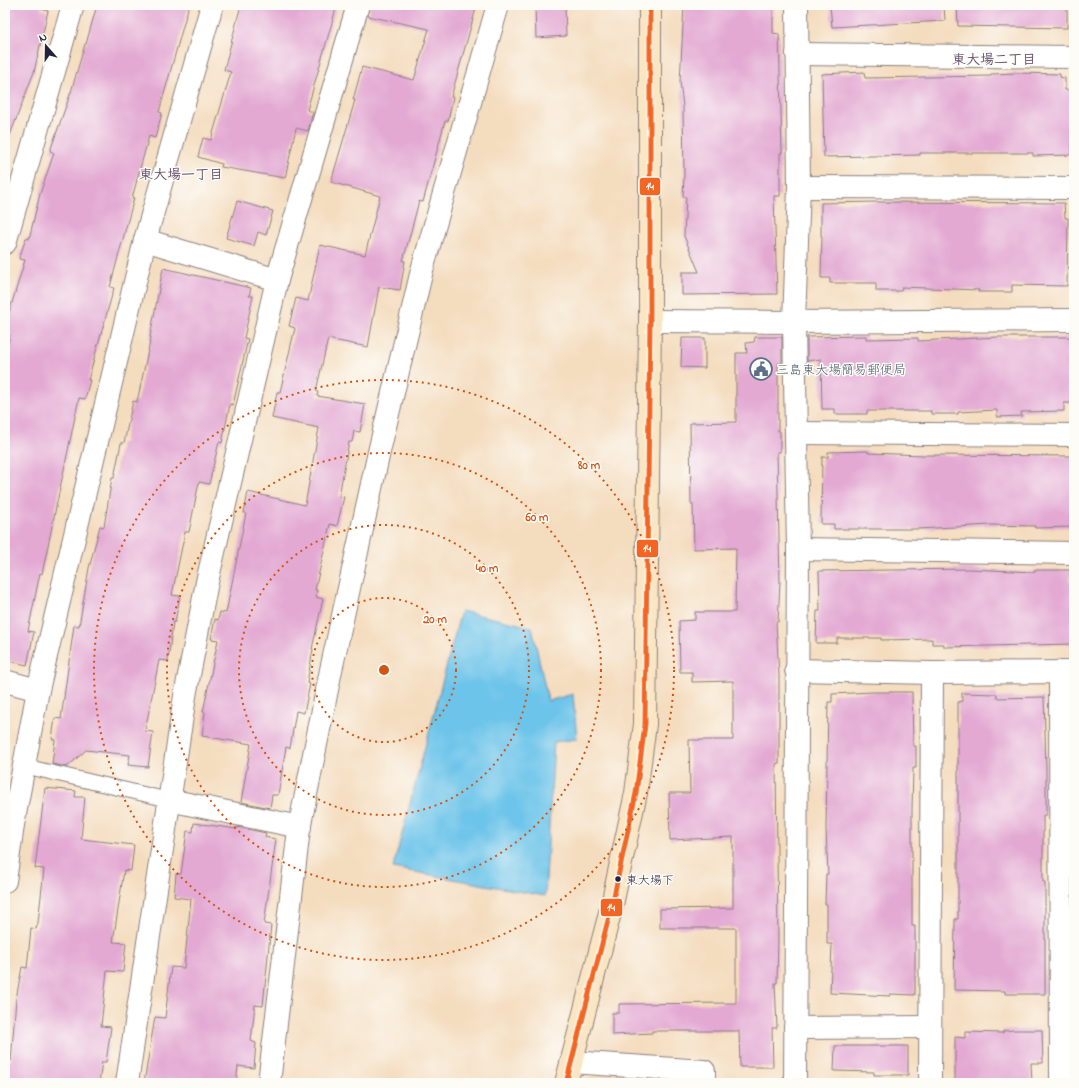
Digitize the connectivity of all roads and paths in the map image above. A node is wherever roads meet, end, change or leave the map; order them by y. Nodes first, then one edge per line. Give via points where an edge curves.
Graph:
1 (73, 5) edge
2 (212, 5) edge
3 (358, 5) edge
4 (498, 5) edge
5 (650, 5) edge
6 (797, 5) edge
7 (797, 54) junction
8 (1074, 57) edge
9 (799, 187) junction
10 (1074, 188) edge
11 (145, 240) junction
12 (5, 242) edge
13 (277, 280) junction
14 (1074, 320) edge
15 (650, 321) junction
16 (794, 322) junction
17 (797, 433) junction
18 (1074, 435) edge
19 (798, 549) junction
20 (1074, 553) edge
21 (796, 670) junction
22 (932, 673) junction
23 (1067, 673) edge
24 (5, 681) edge
25 (38, 690) junction
26 (24, 766) junction
27 (169, 800) junction
28 (9, 824) edge
29 (300, 827) junction
30 (5, 881) edge
31 (929, 1027) junction
32 (795, 1028) junction
33 (571, 1062) junction
34 (127, 1083) edge
35 (268, 1083) edge
36 (566, 1083) edge
37 (704, 1083) edge
38 (795, 1083) edge
39 (930, 1083) edge
40 (1061, 1083) edge

1 - 12 street
2 - 11 street
3 - 13 street
4 - 29 street via 419,285 348,589
5 - 15 street
6 - 7 street
7 - 8 street
7 - 9 street
9 - 10 street
9 - 16 street
11 - 13 street
11 - 25 street
13 - 27 street via 207,582 185,696
14 - 16 street
15 - 16 street
15 - 33 street via 645,724 636,793 612,905
16 - 17 street
17 - 18 street
17 - 19 street
19 - 20 street
19 - 21 street
21 - 22 street
21 - 32 street
22 - 23 street
22 - 31 street
23 - 40 street
24 - 25 street
25 - 26 street
26 - 27 lane
26 - 28 street
27 - 29 street
27 - 34 street
28 - 30 street
29 - 35 street
31 - 32 street
31 - 39 street
32 - 38 street
33 - 36 street
33 - 37 street via 704,1071

